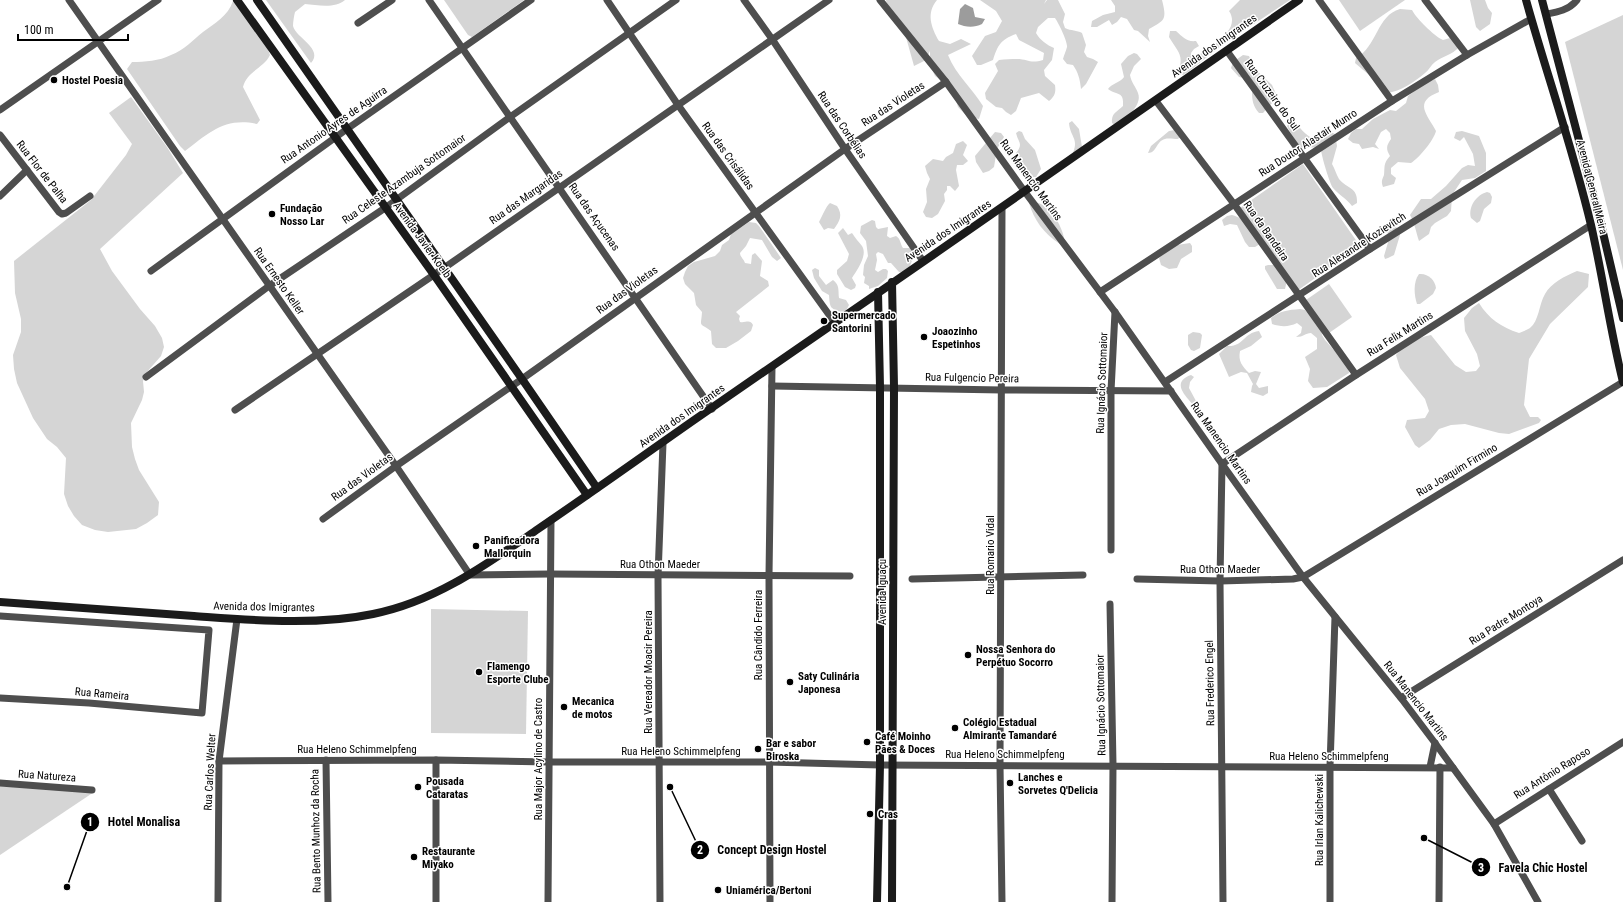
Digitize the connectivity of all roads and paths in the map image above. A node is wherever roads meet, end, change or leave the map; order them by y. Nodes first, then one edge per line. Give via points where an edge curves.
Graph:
1 (69, 0) edge
2 (158, 0) edge
3 (237, 0) edge
4 (256, 0) edge
5 (392, 0) edge
6 (429, 0) edge
7 (531, 0) edge
8 (606, 0) edge
9 (676, 0) edge
10 (744, 0) edge
11 (829, 0) edge
12 (880, 0) edge
13 (1299, 0) edge
14 (1319, 0) edge
15 (1425, 0) edge
16 (1526, 0) edge
17 (1542, 0) edge
18 (1577, 0) edge
19 (1546, 14) junction
20 (1531, 19) junction
21 (358, 23) dead end
22 (629, 33) junction
23 (772, 39) junction
24 (99, 42) junction
25 (463, 48) junction
26 (1227, 51) junction
27 (1466, 55) junction
28 (946, 82) junction
29 (1156, 101) junction
30 (1392, 101) junction
31 (678, 105) junction
32 (0, 110) edge
33 (510, 117) junction
34 (1565, 127) junction
35 (347, 129) junction
36 (0, 135) edge
37 (335, 137) junction
38 (845, 149) junction
39 (1305, 159) junction
40 (26, 170) junction
41 (559, 187) junction
42 (1025, 192) junction
43 (0, 196) edge
44 (90, 196) dead end
45 (396, 199) junction
46 (1234, 204) junction
47 (385, 208) junction
48 (1002, 208) junction
49 (755, 212) junction
50 (223, 218) junction
51 (1591, 225) junction
52 (1370, 250) junction
53 (923, 261) junction
54 (444, 268) junction
55 (151, 271) dead end
56 (434, 275) junction
57 (892, 282) junction
58 (269, 286) junction
59 (878, 292) junction
60 (1100, 292) junction
61 (1299, 296) junction
62 (636, 298) junction
63 (1115, 312) junction
64 (1623, 318) edge
65 (835, 323) junction
66 (317, 354) junction
67 (772, 367) junction
68 (1356, 375) junction
69 (146, 377) dead end
70 (522, 379) junction
71 (1165, 382) junction
72 (1623, 382) edge
73 (772, 386) junction
74 (511, 387) junction
75 (880, 387) junction
76 (894, 387) junction
77 (1002, 390) junction
78 (1111, 390) junction
79 (1171, 391) junction
80 (712, 409) junction
81 (235, 410) dead end
82 (663, 443) junction
83 (1222, 464) junction
84 (396, 466) junction
85 (597, 488) junction
86 (587, 495) junction
87 (323, 519) dead end
88 (551, 520) junction
89 (1111, 550) dead end
90 (1623, 560) edge
91 (550, 574) junction
92 (470, 575) junction
93 (769, 575) junction
94 (1083, 575) dead end
95 (658, 576) junction
96 (850, 576) dead end
97 (1001, 576) junction
98 (1303, 577) junction
99 (912, 579) dead end
100 (1137, 579) dead end
101 (1220, 581) junction
102 (0, 602) edge
103 (1110, 604) dead end
104 (0, 616) edge
105 (1335, 617) junction
106 (237, 619) junction
107 (0, 698) edge
108 (1402, 698) junction
109 (1623, 742) edge
110 (1435, 743) junction
111 (326, 760) junction
112 (436, 760) junction
113 (219, 761) junction
114 (549, 762) junction
115 (769, 762) junction
116 (659, 763) junction
117 (880, 765) junction
118 (892, 765) junction
119 (1000, 765) junction
120 (1114, 765) junction
121 (1330, 766) junction
122 (1222, 767) junction
123 (1430, 767) junction
124 (1440, 767) junction
125 (1453, 768) junction
126 (0, 783) edge
127 (1549, 789) junction
128 (92, 790) dead end
129 (1494, 824) junction
130 (1582, 841) dead end
131 (218, 902) edge
132 (328, 902) edge
133 (436, 902) edge
134 (548, 902) edge
135 (660, 902) edge
136 (770, 902) edge
137 (877, 902) edge
138 (892, 902) edge
139 (1002, 902) edge
140 (1112, 902) edge
141 (1223, 902) edge
142 (1330, 902) edge
143 (1439, 902) edge
144 (1538, 902) edge

1 - 24 street, Rua Ernesto Keller
2 - 24 street
3 - 37 street, Avenida Javier Koelb
4 - 35 street, Avenida Javier Koelb
5 - 21 street
6 - 25 street, Rua das Açucenas
7 - 25 street, Rua Antonio Ayres de Aguirra
8 - 22 street, Rua das Crisálidas
9 - 22 street, Rua Celeste Azambuja Sottomaior
10 - 23 street, Rua das Corbélias
11 - 23 street, Rua das Margaridas
12 - 28 street, Rua Manencio Martins
13 - 26 street, Avenida dos Imigrantes
14 - 30 street
15 - 27 street
16 - 20 street, Avenida General Meira
17 - 19 street, Avenida General Meira
18 - 19 street via 1562,11
19 - 20 street
19 - 64 street, Avenida General Meira
20 - 27 street, Rua Doutor Alastair Munro
20 - 34 street, Avenida General Meira
22 - 31 street, Rua das Crisálidas
22 - 33 street, Rua Celeste Azambuja Sottomaior
23 - 31 street, Rua das Margaridas
23 - 38 street, Rua das Corbélias
24 - 32 street
24 - 50 street, Rua Ernesto Keller
25 - 33 street, Rua das Açucenas
25 - 35 street, Rua Antonio Ayres de Aguirra
26 - 29 street, Avenida dos Imigrantes
26 - 39 street, Rua Cruzeiro do Sul
27 - 30 street, Rua Doutor Alastair Munro
28 - 38 street, Rua das Violetas
28 - 42 street, Rua Manencio Martins
29 - 42 street, Avenida dos Imigrantes
29 - 46 street, Rua da Bandeira
30 - 39 street, Rua Doutor Alastair Munro
31 - 41 street, Rua das Margaridas
31 - 49 street, Rua das Crisálidas
33 - 41 street, Rua das Açucenas
33 - 45 street, Rua Celeste Azambuja Sottomaior
34 - 51 street, Avenida General Meira
34 - 52 street, Rua Alexandre Kozievitch
35 - 37 street, Rua Antonio Ayres de Aguirra
35 - 45 street, Avenida Javier Koelb
36 - 40 street, Rua Flor de Palha
37 - 47 street, Avenida Javier Koelb
37 - 50 street, Rua Antonio Ayres de Aguirra
38 - 49 street, Rua das Violetas
38 - 53 street, Rua das Corbélias
39 - 46 street, Rua Doutor Alastair Munro
39 - 52 street, Rua Cruzeiro do Sul
40 - 43 street
40 - 44 street, Rua Flor de Palha via 62,214
41 - 54 street, Rua das Margaridas
41 - 62 street, Rua das Açucenas
42 - 48 street, Avenida dos Imigrantes
42 - 60 street, Rua Manencio Martins
45 - 47 street, Rua Celeste Azambuja Sottomaior
45 - 54 street, Avenida Javier Koelb
46 - 60 street, Rua Doutor Alastair Munro
46 - 61 street, Rua da Bandeira
47 - 56 street, Avenida Javier Koelb
47 - 58 street, Rua Celeste Azambuja Sottomaior
48 - 53 street, Avenida dos Imigrantes
48 - 77 street, Rua Romario Vidal
49 - 62 street, Rua das Violetas
49 - 65 street, Rua das Crisálidas
50 - 55 street, Rua Antonio Ayres de Aguirra
50 - 58 street, Rua Ernesto Keller
51 - 68 street, Rua Felix Martins
51 - 72 street, Avenida General Meira
52 - 61 street, Rua Alexandre Kozievitch
53 - 57 street, Avenida dos Imigrantes
54 - 56 street, Rua das Margaridas
54 - 70 street, Avenida Javier Koelb
56 - 66 street, Rua das Margaridas
56 - 74 street, Avenida Javier Koelb
57 - 59 street, Avenida dos Imigrantes
57 - 76 street, Avenida Iguaçu
58 - 66 street, Rua Ernesto Keller
58 - 69 street, Rua Celeste Azambuja Sottomaior
59 - 65 street, Avenida dos Imigrantes
59 - 75 street, Avenida Iguaçu
60 - 63 street, Rua Manencio Martins
61 - 68 street, Rua da Bandeira
61 - 71 street, Rua Alexandre Kozievitch
62 - 70 street, Rua das Violetas
62 - 80 street, Rua das Açucenas
63 - 71 street, Rua Manencio Martins
63 - 78 street, Rua Ignácio Sottomaior
65 - 67 street, Avenida dos Imigrantes
66 - 81 street, Rua das Margaridas
66 - 84 street, Rua Ernesto Keller
67 - 73 street, Rua Cândido Ferreira
67 - 80 street, Avenida dos Imigrantes
68 - 83 street, Rua Felix Martins
70 - 74 street, Rua das Violetas
70 - 85 street, Avenida Javier Koelb
71 - 79 street, Rua Manencio Martins
72 - 98 street, Rua Joaquim Firmino
73 - 75 street, Rua Fulgencio Pereira
73 - 93 street, Rua Cândido Ferreira
74 - 84 street, Rua das Violetas
74 - 86 street, Avenida Javier Koelb
75 - 76 street, Rua Fulgencio Pereira
75 - 117 street, Avenida Iguaçu
76 - 77 street, Rua Fulgencio Pereira
76 - 118 street, Avenida Iguaçu
77 - 78 street, Rua Fulgencio Pereira
77 - 97 street, Rua Romario Vidal
78 - 79 street, Rua Fulgencio Pereira
78 - 89 street, Rua Ignácio Sottomaior
79 - 83 street, Rua Manencio Martins
80 - 82 street, Avenida dos Imigrantes
82 - 85 street, Avenida dos Imigrantes
82 - 95 street, Rua Vereador Moacir Pereira
83 - 98 street, Rua Manencio Martins
83 - 101 street, Rua Frederico Engel
84 - 87 street, Rua das Violetas
84 - 92 street, Rua Ernesto Keller
85 - 86 street, Avenida dos Imigrantes
86 - 88 street, Avenida dos Imigrantes
88 - 91 street, Rua Major Acylino de Castro
88 - 92 street, Avenida dos Imigrantes
90 - 108 street, Rua Padre Montoya
91 - 92 street, Rua Othon Maeder
91 - 95 street, Rua Othon Maeder
91 - 114 street, Rua Major Acylino de Castro
92 - 106 street, Avenida dos Imigrantes via 415,602 373,614 283,621
93 - 95 street, Rua Othon Maeder
93 - 96 street, Rua Othon Maeder
93 - 115 street, Rua Cândido Ferreira
94 - 97 street
95 - 116 street, Rua Vereador Moacir Pereira
97 - 99 street
97 - 119 street, Rua Romario Vidal
98 - 101 street, Rua Othon Maeder
98 - 105 street, Rua Manencio Martins
100 - 101 street, Rua Othon Maeder
101 - 122 street, Rua Frederico Engel
102 - 106 street, Avenida dos Imigrantes
103 - 120 street, Rua Ignácio Sottomaior
104 - 107 street, Rua Rameira via 209,630 202,713
105 - 108 street, Rua Manencio Martins
105 - 121 street, Rua Irlan Kalichewski
106 - 113 street, Rua Carlos Welter
108 - 110 street, Rua Manencio Martins
109 - 127 street, Rua Antônio Raposo
110 - 123 street
110 - 125 street, Rua Manencio Martins
111 - 112 street, Rua Heleno Schimmelpfeng
111 - 113 street, Rua Heleno Schimmelpfeng
111 - 132 street, Rua Bento Munhoz da Rocha
112 - 114 street, Rua Heleno Schimmelpfeng
112 - 133 street
113 - 131 street, Rua Carlos Welter
114 - 116 street, Rua Heleno Schimmelpfeng
114 - 134 street, Rua Major Acylino de Castro
115 - 116 street, Rua Heleno Schimmelpfeng
115 - 117 street, Rua Heleno Schimmelpfeng
115 - 136 street, Rua Cândido Ferreira
116 - 135 street, Rua Vereador Moacir Pereira
117 - 118 street, Rua Heleno Schimmelpfeng
117 - 137 street, Avenida Iguaçu
118 - 119 street, Rua Heleno Schimmelpfeng
118 - 138 street, Avenida Iguaçu
119 - 120 street, Rua Heleno Schimmelpfeng
119 - 139 street, Rua Romario Vidal
120 - 122 street, Rua Heleno Schimmelpfeng
120 - 140 street, Rua Ignácio Sottomaior
121 - 122 street, Rua Heleno Schimmelpfeng
121 - 123 street, Rua Heleno Schimmelpfeng
121 - 142 street, Rua Irlan Kalichewski
122 - 141 street, Rua Frederico Engel
123 - 124 street, Rua Heleno Schimmelpfeng
124 - 125 street, Rua Heleno Schimmelpfeng
124 - 143 street
125 - 129 street, Rua Manencio Martins
126 - 128 street, Rua Natureza
127 - 129 street, Rua Antônio Raposo
127 - 130 street
129 - 144 street, Rua Manencio Martins

